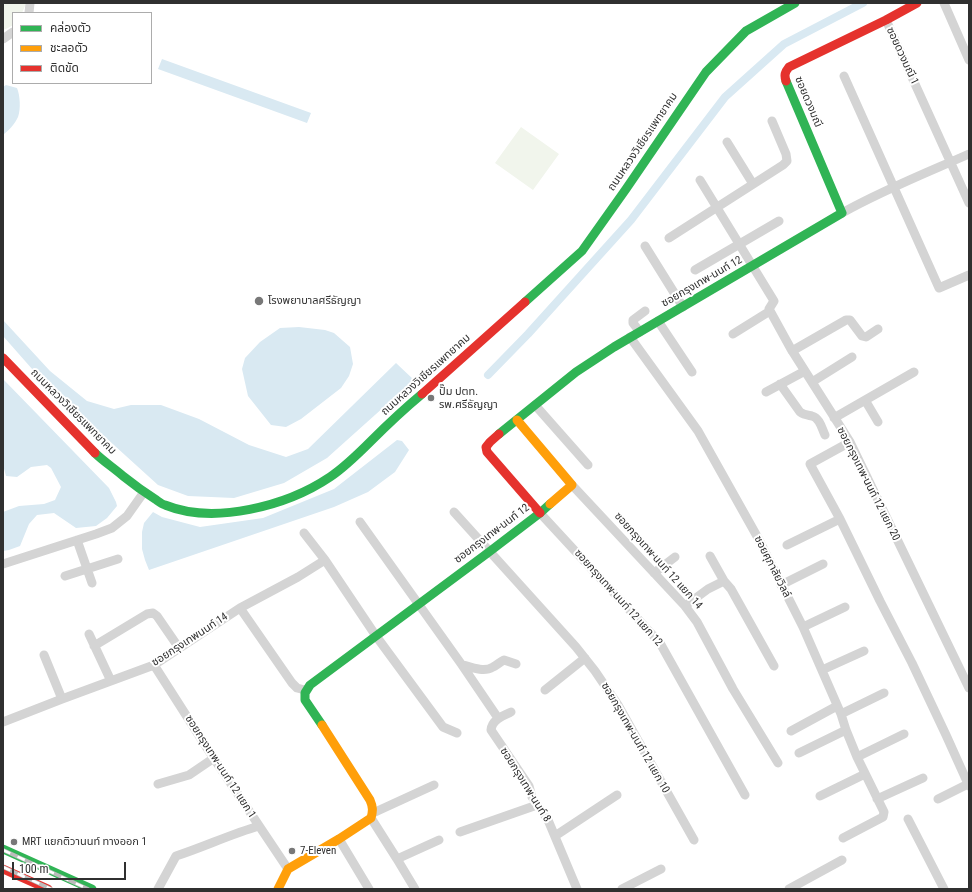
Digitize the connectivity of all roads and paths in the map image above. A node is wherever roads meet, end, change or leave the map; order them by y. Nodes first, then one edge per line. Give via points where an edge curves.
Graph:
1 (795, 3) edge
2 (917, 3) edge
3 (944, 3) edge
4 (886, 20) junction
5 (969, 60) edge
6 (844, 76) dead end
7 (772, 121) dead end
8 (727, 142) dead end
9 (969, 154) edge
10 (950, 162) junction
11 (700, 180) dead end
12 (753, 184) junction
13 (894, 187) junction
14 (969, 203) edge
15 (717, 208) junction
16 (842, 213) junction
17 (779, 221) dead end
18 (669, 238) dead end
19 (739, 244) junction
20 (645, 246) dead end
21 (752, 266) junction
22 (695, 270) dead end
23 (969, 275) edge
24 (683, 307) junction
25 (645, 311) dead end
26 (770, 311) junction
27 (658, 321) junction
28 (878, 329) dead end
29 (640, 332) junction
30 (733, 334) dead end
31 (630, 337) junction
32 (792, 351) junction
33 (852, 357) dead end
34 (3, 358) edge
35 (805, 371) junction
36 (692, 372) dead end
37 (914, 372) dead end
38 (812, 382) junction
39 (780, 384) junction
40 (766, 392) dead end
41 (865, 400) junction
42 (535, 405) junction
43 (834, 418) junction
44 (517, 420) junction
45 (878, 422) dead end
46 (824, 435) dead end
47 (850, 442) junction
48 (588, 465) dead end
49 (572, 485) junction
50 (144, 492) junction
51 (454, 512) dead end
52 (540, 513) junction
53 (840, 519) junction
54 (360, 522) dead end
55 (304, 533) dead end
56 (77, 540) junction
57 (787, 545) dead end
58 (489, 552) junction
59 (710, 556) dead end
60 (675, 557) dead end
61 (118, 559) dead end
62 (325, 560) junction
63 (3, 564) edge
64 (823, 564) dead end
65 (87, 568) junction
66 (654, 573) junction
67 (65, 576) dead end
68 (724, 581) junction
69 (92, 583) dead end
70 (781, 585) junction
71 (419, 605) junction
72 (684, 606) junction
73 (845, 607) dead end
74 (240, 608) junction
75 (803, 627) junction
76 (89, 634) dead end
77 (376, 636) junction
78 (94, 646) junction
79 (179, 648) junction
80 (864, 651) dead end
81 (44, 655) dead end
82 (585, 658) junction
83 (516, 664) dead end
84 (154, 665) junction
85 (462, 665) junction
86 (774, 666) dead end
87 (822, 670) junction
88 (111, 681) junction
89 (969, 688) edge
90 (305, 690) junction
91 (545, 690) dead end
92 (884, 693) dead end
93 (62, 699) junction
94 (839, 710) junction
95 (510, 712) dead end
96 (498, 718) junction
97 (3, 722) edge
98 (846, 730) junction
99 (790, 731) dead end
100 (457, 733) dead end
101 (904, 734) dead end
102 (799, 753) dead end
103 (857, 757) junction
104 (214, 758) junction
105 (778, 763) dead end
106 (865, 774) junction
107 (923, 778) dead end
108 (158, 784) dead end
109 (434, 785) dead end
110 (969, 785) edge
111 (745, 794) dead end
112 (617, 796) dead end
113 (820, 796) dead end
114 (877, 799) junction
115 (938, 799) dead end
116 (537, 805) junction
117 (372, 815) junction
118 (908, 819) dead end
119 (259, 826) junction
120 (460, 832) dead end
121 (555, 836) junction
122 (843, 838) dead end
123 (339, 839) junction
124 (438, 840) dead end
125 (694, 840) dead end
126 (3, 849) edge
127 (397, 859) junction
128 (842, 860) dead end
129 (3, 869) edge
130 (288, 869) junction
131 (662, 869) dead end
132 (800, 886) edge
133 (48, 889) edge
134 (92, 889) edge
135 (158, 889) edge
136 (278, 889) edge
137 (369, 889) edge
138 (415, 889) edge
139 (577, 889) edge
140 (622, 889) edge
141 (790, 889) edge
142 (944, 889) edge

1 - 50 street, ถนนหลวงวิเชียรแพทยาคม via 746,32 706,72 582,251 330,477 304,492 280,501 257,508 210,514 187,512 164,505
2 - 4 street, ซอยดวงมณี
3 - 5 street
4 - 10 street, ซอยดวงมณี 1
4 - 16 street, ซอยดวงมณี via 789,67 785,72 785,78
6 - 13 street
7 - 12 street via 787,161
8 - 12 street
9 - 10 street, ซอยกรุงเทพ-นนท์ 12
10 - 13 street, ซอยกรุงเทพ-นนท์ 12
10 - 14 street, ซอยดวงมณี 1
11 - 15 street
12 - 15 street
13 - 16 street, ซอยกรุงเทพ-นนท์ 12
13 - 23 street via 939,288
15 - 18 street
15 - 19 street
16 - 21 street, ซอยกรุงเทพ-นนท์ 12
17 - 19 street
19 - 21 street
19 - 22 street
20 - 24 street
21 - 24 street, ซอยกรุงเทพ-นนท์ 12
21 - 26 street, ซอยกรุงเทพ-นนท์ 12 แยก 20 via 774,301
24 - 27 street, ซอยกรุงเทพ-นนท์ 12
25 - 29 street via 633,320
26 - 30 street
26 - 32 street, ซอยกรุงเทพ-นนท์ 12 แยก 20
27 - 29 street, ซอยกรุงเทพ-นนท์ 12
27 - 36 street
28 - 32 street via 866,337 862,336 850,320 846,320
29 - 31 street, ซอยกรุงเทพ-นนท์ 12
31 - 42 street, ซอยกรุงเทพ-นนท์ 12 via 576,372
31 - 70 street, ซอยศุภาลัยวิลล์ via 698,430
32 - 35 street, ซอยกรุงเทพ-นนท์ 12 แยก 20
33 - 38 street
34 - 50 street, ถนนหลวงวิเชียรแพทยาคม via 98,456
35 - 38 street, ซอยกรุงเทพ-นนท์ 12 แยก 20
35 - 39 street
37 - 41 street
38 - 43 street, ซอยกรุงเทพ-นนท์ 12 แยก 20
39 - 40 street
39 - 46 street via 800,412 817,418
41 - 43 street
41 - 45 street
42 - 44 street, ซอยกรุงเทพ-นนท์ 12
42 - 48 street
43 - 47 street, ซอยกรุงเทพ-นนท์ 12 แยก 20
44 - 49 street, ซอยกรุงเทพ-นนท์ 12 แยก 14
44 - 52 street, ซอยกรุงเทพ-นนท์ 12 via 490,442 486,447 487,452
47 - 53 street via 810,464
47 - 89 street, ซอยกรุงเทพ-นนท์ 12 แยก 20
49 - 52 street
49 - 66 street, ซอยกรุงเทพ-นนท์ 12 แยก 14
50 - 56 street via 127,516 112,528
51 - 58 street, ซอยกรุงเทพ-นนท์ 12 แยก 10
52 - 58 street, ซอยกรุงเทพ-นนท์ 12
52 - 111 street, ซอยกรุงเทพ-นนท์ 12 แยก 12 via 660,643
53 - 57 street
53 - 110 street via 919,677
54 - 71 street
55 - 62 street
56 - 63 street
56 - 65 street
58 - 71 street, ซอยกรุงเทพ-นนท์ 12
58 - 82 street, ซอยกรุงเทพ-นนท์ 12 แยก 10
59 - 68 street
60 - 66 street
61 - 65 street
62 - 74 street, ซอยกรุงเทพนนท์ 14
62 - 77 street
64 - 70 street
65 - 67 street
65 - 69 street
66 - 72 street, ซอยกรุงเทพ-นนท์ 12 แยก 14
68 - 72 street
68 - 86 street via 731,588
70 - 75 street, ซอยศุภาลัยวิลล์
71 - 77 street, ซอยกรุงเทพ-นนท์ 12
71 - 85 street
72 - 105 street, ซอยกรุงเทพ-นนท์ 12 แยก 14 via 697,622 733,689
73 - 75 street
74 - 79 street, ซอยกรุงเทพนนท์ 14
74 - 90 street via 292,683 297,688
75 - 87 street, ซอยศุภาลัยวิลล์
76 - 78 street
77 - 90 street, ซอยกรุงเทพ-นนท์ 12
77 - 100 street via 443,727
78 - 79 street via 147,614 153,613
78 - 88 street
79 - 84 street, ซอยกรุงเทพนนท์ 14
80 - 87 street
81 - 93 street
82 - 91 street
82 - 125 street, ซอยกรุงเทพ-นนท์ 12 แยก 10 via 618,705
83 - 85 street via 504,660 485,670
84 - 88 street, ซอยกรุงเทพนนท์ 14
84 - 104 street, ซอยกรุงเทพ-นนท์ 12 แยก 1
85 - 96 street
87 - 94 street, ซอยศุภาลัยวิลล์
88 - 93 street, ซอยกรุงเทพนนท์ 14
90 - 117 street via 304,700 370,800 374,807
92 - 94 street
93 - 97 street, ซอยกรุงเทพนนท์ 14
94 - 98 street, ซอยศุภาลัยวิลล์
94 - 99 street
95 - 96 street
96 - 116 street, ซอยกรุงเทพ-นนท์ 8 via 491,730 529,786
98 - 102 street
98 - 103 street, ซอยศุภาลัยวิลล์
101 - 103 street
103 - 106 street, ซอยศุภาลัยวิลล์
104 - 108 street via 189,775
104 - 119 street, ซอยกรุงเทพ-นนท์ 12 แยก 1
106 - 113 street
106 - 114 street, ซอยศุภาลัยวิลล์
107 - 114 street
109 - 117 street
110 - 115 street
112 - 121 street
114 - 122 street, ซอยศุภาลัยวิลล์ via 884,812 883,817
116 - 120 street
116 - 121 street, ซอยกรุงเทพ-นนท์ 8
117 - 123 street
117 - 127 street
118 - 142 street
119 - 130 street, ซอยกรุงเทพ-นนท์ 12 แยก 1
119 - 135 street via 176,856
121 - 139 street, ซอยกรุงเทพ-นนท์ 8
123 - 130 street
123 - 137 street
124 - 127 street
126 - 134 street
127 - 138 street
128 - 132 street
129 - 133 street
130 - 136 street
131 - 140 street
132 - 141 street

